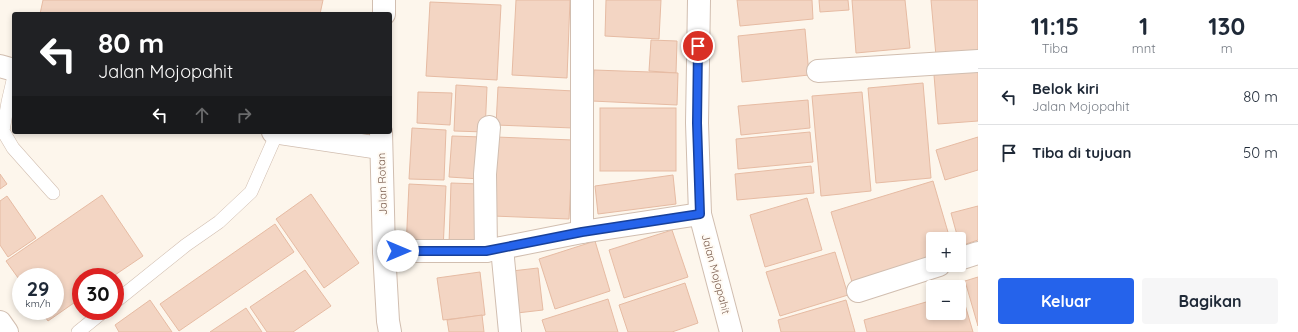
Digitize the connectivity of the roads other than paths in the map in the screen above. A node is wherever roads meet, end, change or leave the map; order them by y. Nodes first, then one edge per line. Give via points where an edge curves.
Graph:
1 (384, 0) edge
2 (582, 0) edge
3 (699, 0) edge
4 (384, 12) edge
5 (978, 60) edge
6 (0, 66) edge
7 (12, 69) edge
8 (818, 71) dead end
9 (12, 85) edge
10 (489, 127) dead end
11 (274, 134) edge
12 (302, 134) edge
13 (381, 140) edge
14 (53, 193) dead end
15 (700, 214) junction
16 (582, 232) junction
17 (384, 250) junction
18 (494, 250) junction
19 (978, 253) edge
20 (966, 257) edge
21 (926, 269) edge
22 (858, 291) dead end
23 (124, 295) edge
24 (93, 320) edge
25 (0, 322) edge
26 (384, 328) edge
27 (7, 332) edge
28 (78, 332) edge
29 (510, 332) edge
30 (731, 332) edge

1 - 4 street
2 - 16 street
3 - 15 street, Jalan Mojopahit via 697,123
5 - 8 street
6 - 7 street
9 - 14 lane via 3,131 13,148
10 - 18 street via 485,174
11 - 23 lane via 251,192 220,222 186,245
12 - 13 street
13 - 17 street, Jalan Rotan
15 - 16 street
15 - 30 street, Jalan Mojopahit
16 - 18 street
17 - 18 street
17 - 26 street, Jalan Rotan
18 - 29 street
19 - 20 street
21 - 22 street
24 - 28 lane
25 - 27 street

